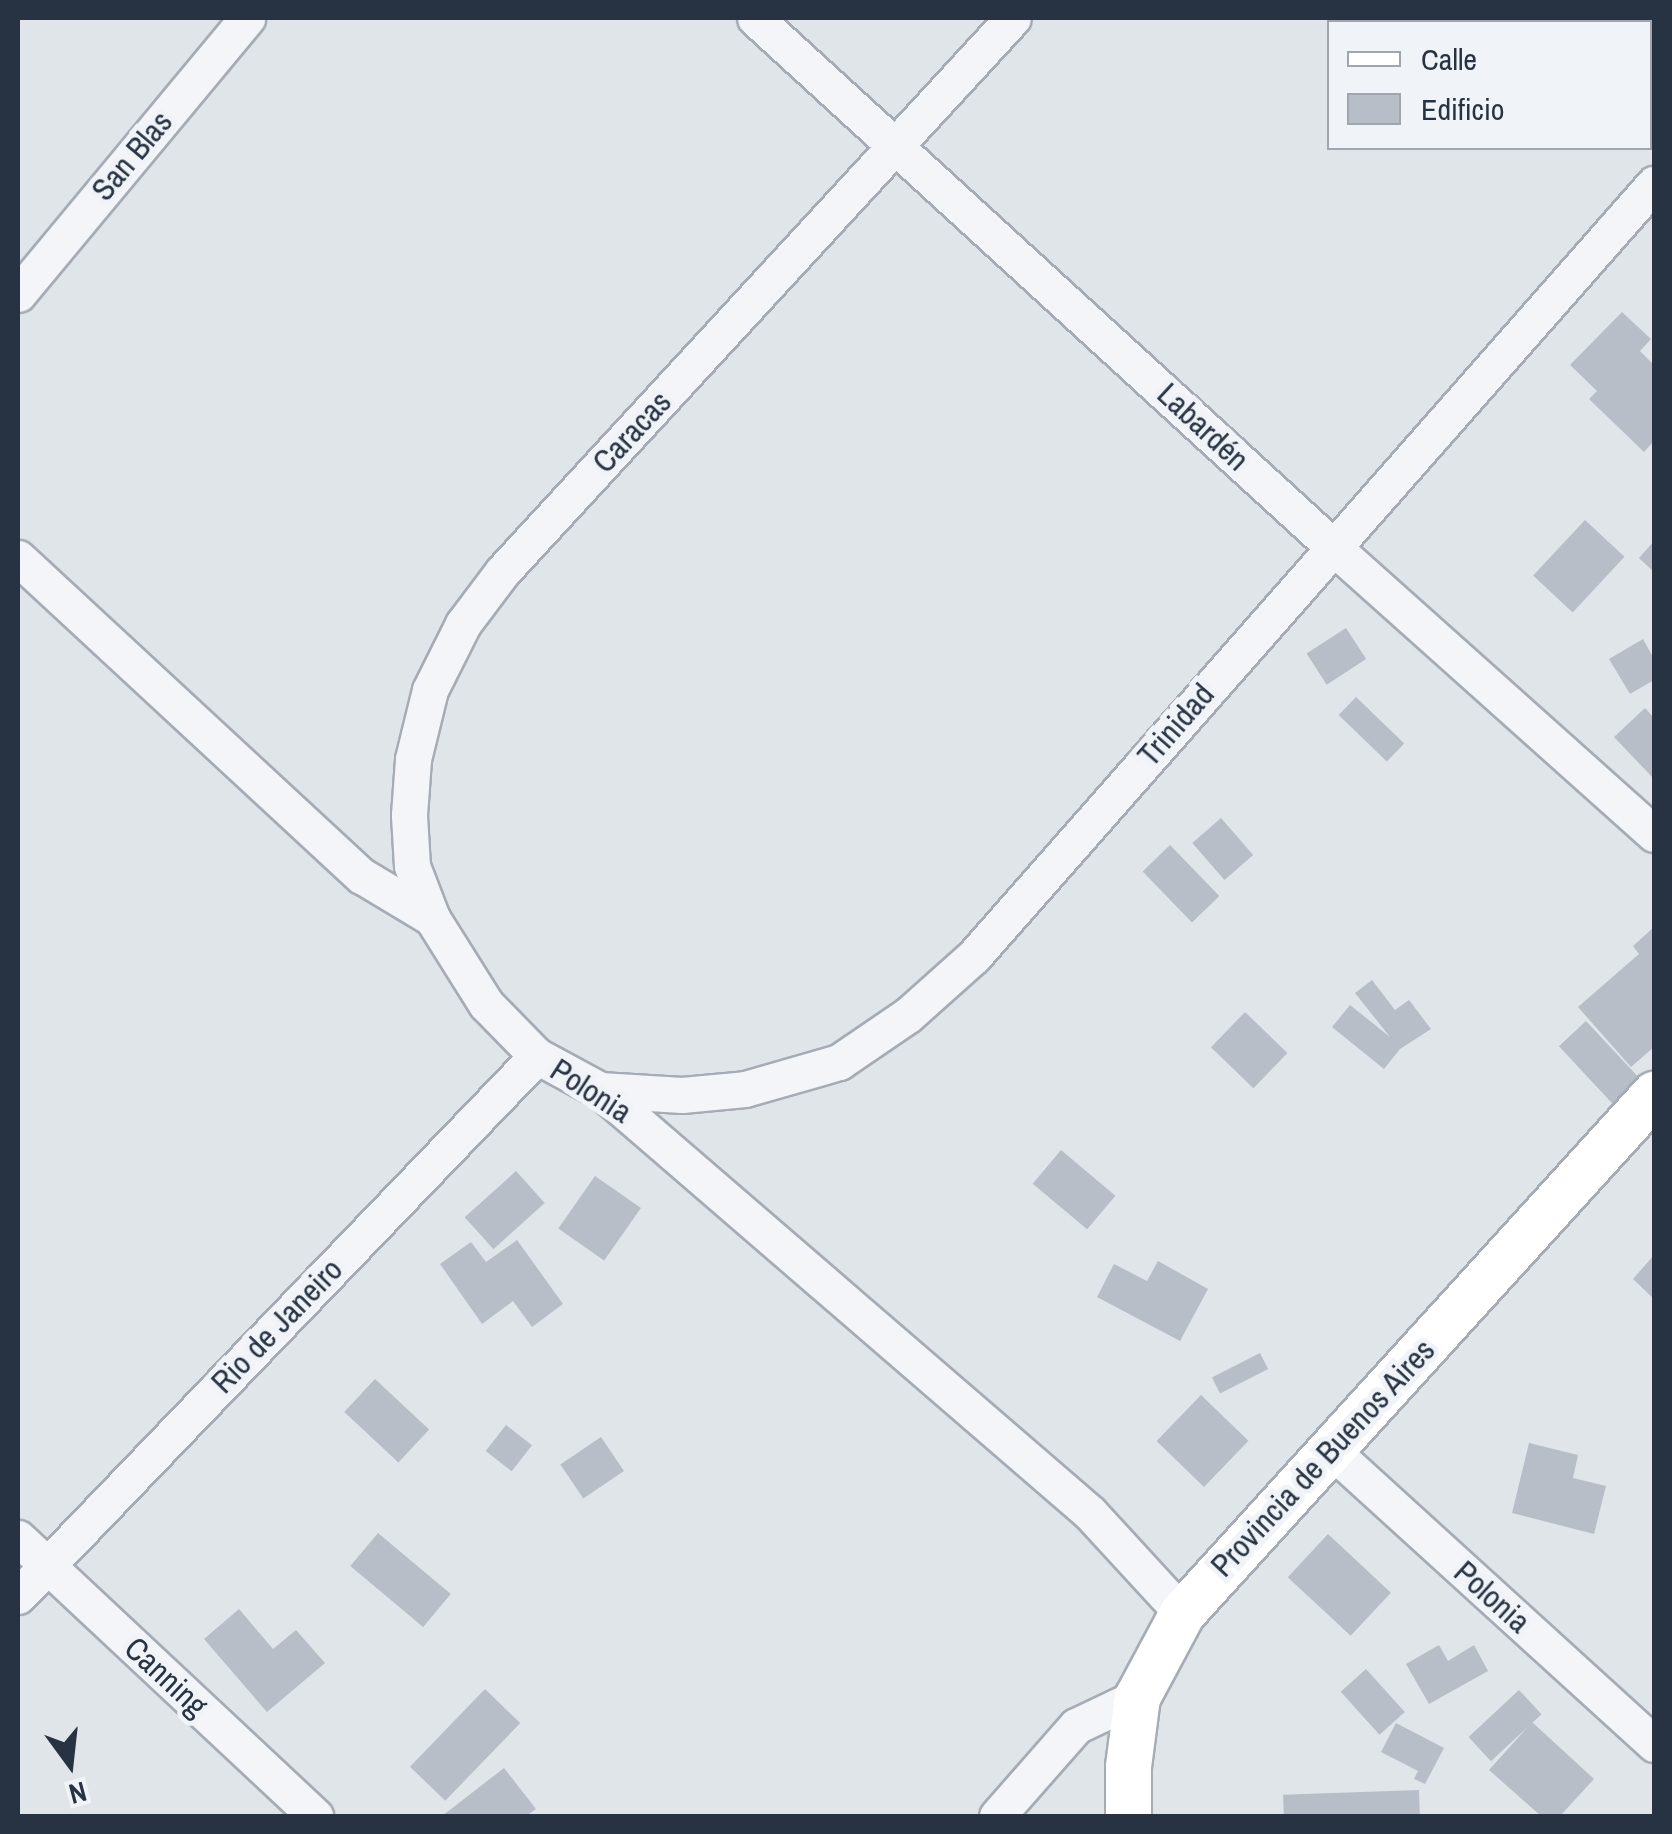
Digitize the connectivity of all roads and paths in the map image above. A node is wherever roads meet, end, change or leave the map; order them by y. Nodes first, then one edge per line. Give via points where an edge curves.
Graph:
1 (247, 18) edge
2 (755, 18) edge
3 (1013, 18) edge
4 (896, 145) junction
5 (1654, 184) edge
6 (18, 294) edge
7 (1332, 546) junction
8 (18, 558) edge
9 (1654, 834) edge
10 (432, 918) junction
11 (537, 1056) junction
12 (600, 1090) junction
13 (1654, 1094) edge
14 (1331, 1450) junction
15 (18, 1538) edge
16 (47, 1564) junction
17 (18, 1596) edge
18 (1182, 1612) junction
19 (1137, 1697) junction
20 (1654, 1744) edge
21 (315, 1816) edge
22 (997, 1816) edge
23 (1128, 1816) edge

1 - 6 street, San Blas
2 - 4 street, Labardén
3 - 4 street, Caracas
4 - 7 street, Labardén
4 - 10 street, Caracas via 503,571 463,624 430,690 413,760 412,866
5 - 7 street, Trinidad
7 - 9 street, Labardén
7 - 12 street, Trinidad via 974,956 908,1015 839,1062 745,1088 682,1095
8 - 10 street, Polonia via 362,876
10 - 11 street, Polonia via 486,1004
11 - 12 street, Polonia
11 - 16 street, Rio de Janeiro
12 - 18 street, Polonia via 1090,1514
13 - 14 main road, Provincia de Buenos Aires
14 - 18 main road, Provincia de Buenos Aires
14 - 20 street, Polonia
15 - 16 street, Canning
16 - 17 street, Rio de Janeiro
16 - 21 street, Canning
18 - 19 main road, Provincia de Buenos Aires
19 - 22 street via 1076,1726
19 - 23 main road

